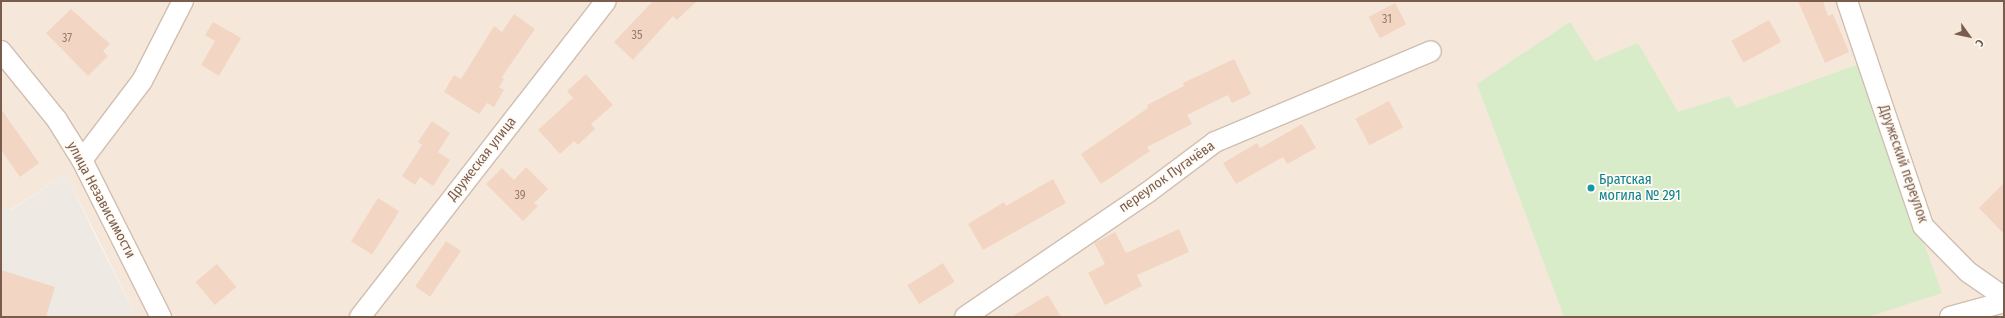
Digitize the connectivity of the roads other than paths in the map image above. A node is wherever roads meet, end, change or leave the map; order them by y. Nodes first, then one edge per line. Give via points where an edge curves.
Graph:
1 (183, 1) edge
2 (606, 1) edge
3 (1847, 1) edge
4 (1, 51) edge
5 (1431, 51) dead end
6 (82, 160) junction
7 (2004, 297) edge
8 (2004, 302) edge
9 (161, 317) edge
10 (360, 317) edge
11 (964, 317) edge
12 (1950, 317) edge

1 - 6 street via 142,81
2 - 10 street, Дружеская улица
3 - 7 street, Дружеский переулок via 1922,226 1968,272
4 - 6 street, улица Независимости via 57,120
5 - 11 street, переулок Пугачёва via 1215,142 1147,193
6 - 9 street, улица Независимости
8 - 12 street

